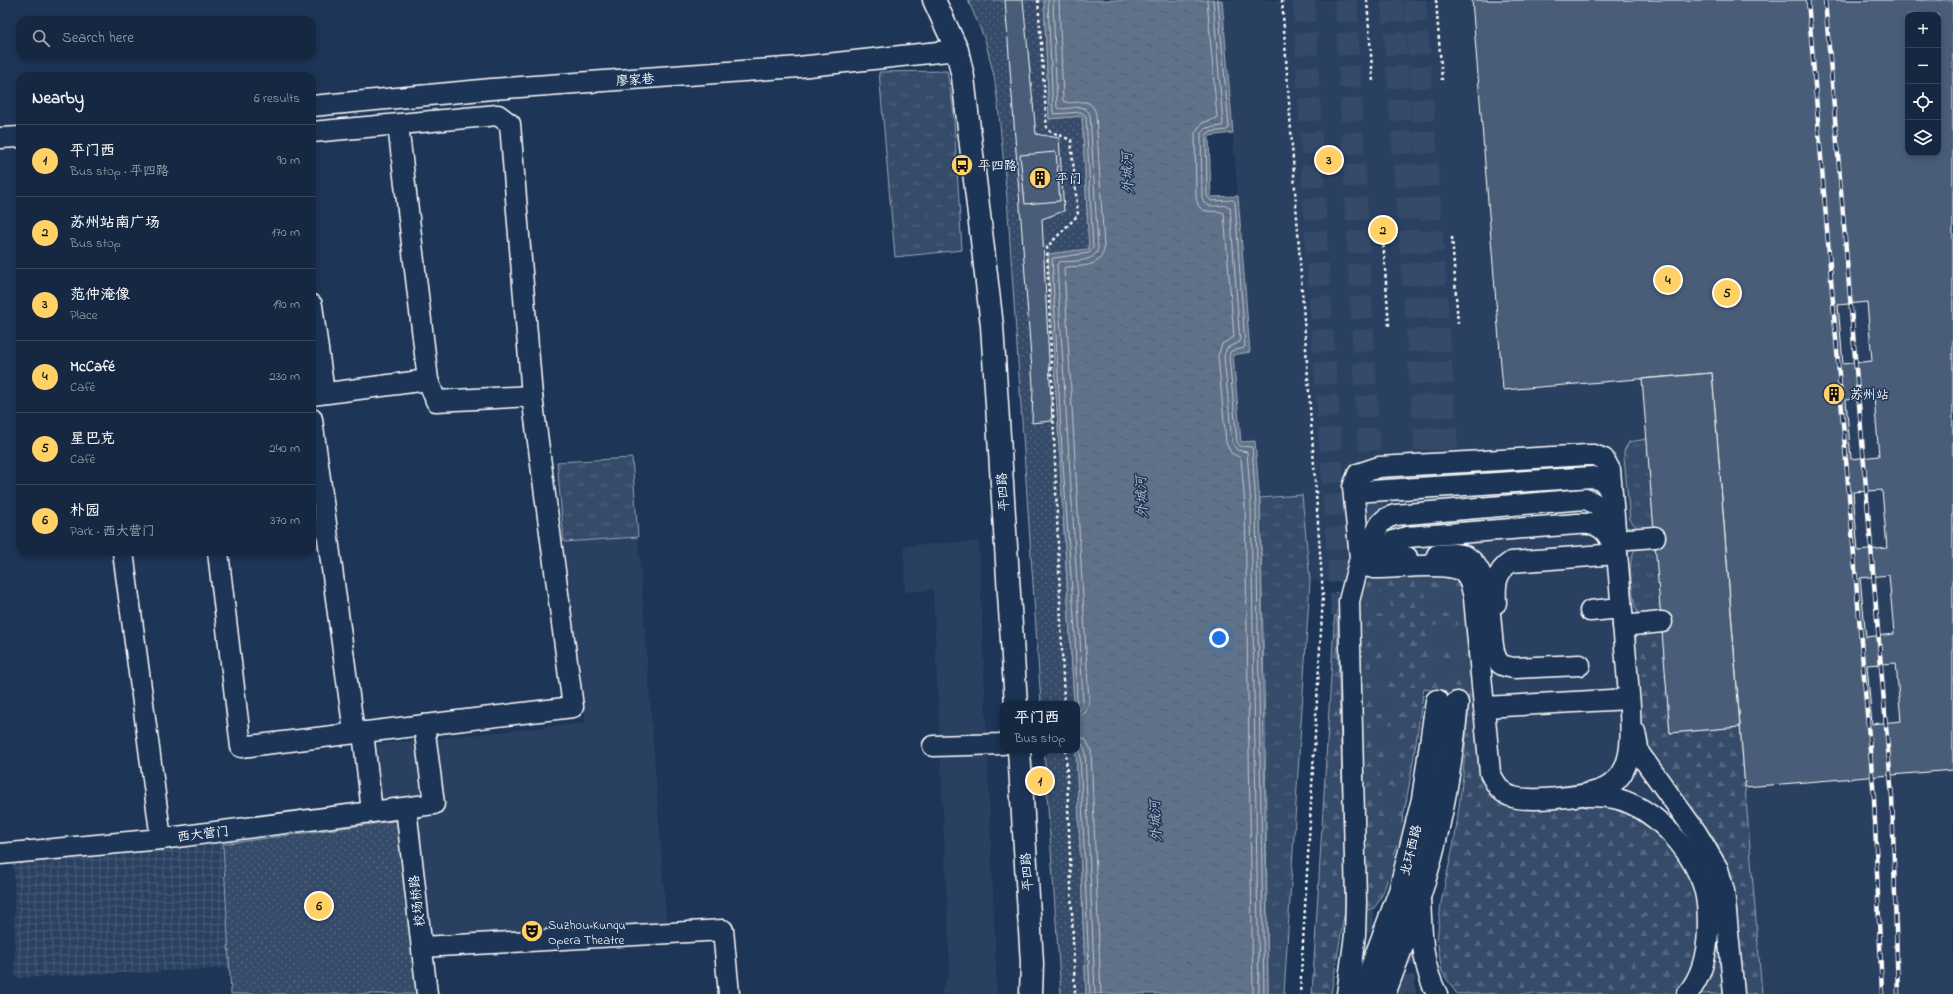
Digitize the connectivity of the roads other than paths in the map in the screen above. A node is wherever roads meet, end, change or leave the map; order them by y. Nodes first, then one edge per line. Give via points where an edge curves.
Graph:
1 (934, 0) edge
2 (958, 50) junction
3 (316, 106) edge
4 (398, 125) junction
5 (316, 132) edge
6 (16, 137) edge
7 (0, 138) edge
8 (316, 364) edge
9 (428, 380) junction
10 (318, 394) edge
11 (532, 396) junction
12 (316, 446) edge
13 (1655, 537) dead end
14 (1616, 547) junction
15 (125, 556) edge
16 (218, 556) edge
17 (1360, 558) junction
18 (1382, 558) junction
19 (1590, 611) dead end
20 (1622, 617) junction
21 (1662, 622) dead end
22 (1016, 701) edge
23 (1629, 703) junction
24 (1484, 707) junction
25 (424, 725) junction
26 (358, 732) junction
27 (1000, 744) edge
28 (933, 746) dead end
29 (1018, 753) edge
30 (1576, 795) junction
31 (406, 808) junction
32 (372, 812) junction
33 (161, 839) junction
34 (0, 854) edge
35 (1420, 895) junction
36 (422, 947) junction
37 (427, 994) edge
38 (729, 994) edge
39 (1031, 994) edge
40 (1347, 994) edge
41 (1362, 994) edge
42 (1384, 994) edge
43 (1437, 994) edge
44 (1687, 994) edge
45 (1734, 994) edge

1 - 2 main road, 平四路
2 - 3 street, 廖家巷 via 799,67 492,89
2 - 22 main road, 平四路 via 992,326
4 - 5 street
4 - 9 street
4 - 11 street via 498,115 510,124
6 - 7 street
8 - 10 street
9 - 10 street
9 - 11 street via 436,401
11 - 25 street via 573,707
12 - 26 street
13 - 14 street
14 - 17 street via 1609,465 1604,459 1594,455 1373,468 1358,474 1354,482 1354,492
14 - 18 street via 1605,531 1591,523 1407,537 1393,540
14 - 18 street via 1511,562 1497,574 1496,608 1504,652 1514,661 1580,662 1525,668 1504,666 1498,662 1494,654 1483,578 1467,557 1455,554
14 - 20 street
15 - 33 street
16 - 26 street via 241,746
17 - 18 street via 1366,566
17 - 40 street via 1349,601 1356,902 1355,935
18 - 24 street via 1446,566 1463,572 1468,578 1474,598
19 - 20 street
20 - 21 street
20 - 23 street
23 - 24 street
23 - 30 street via 1629,751 1621,773 1606,788
23 - 45 street via 1639,753 1696,832 1718,869 1724,891
24 - 30 street via 1490,773 1498,787 1512,797 1529,799
25 - 26 street
25 - 31 street, 西大营门 via 434,804
26 - 32 street
27 - 28 street
29 - 39 main road, 平四路 via 1032,963
30 - 44 street via 1608,797 1634,806 1664,827 1691,860 1701,878 1705,895 1708,938 1703,967
31 - 32 street, 西大营门
31 - 36 street, 校场桥路
32 - 33 street, 西大营门
33 - 34 street, 西大营门
35 - 41 main road, 北环西路 via 1444,802 1453,743 1447,702 1400,890
35 - 42 main road, 北环西路
35 - 43 street via 1422,939 1427,971
36 - 37 street, 校场桥路
36 - 38 street via 723,930

